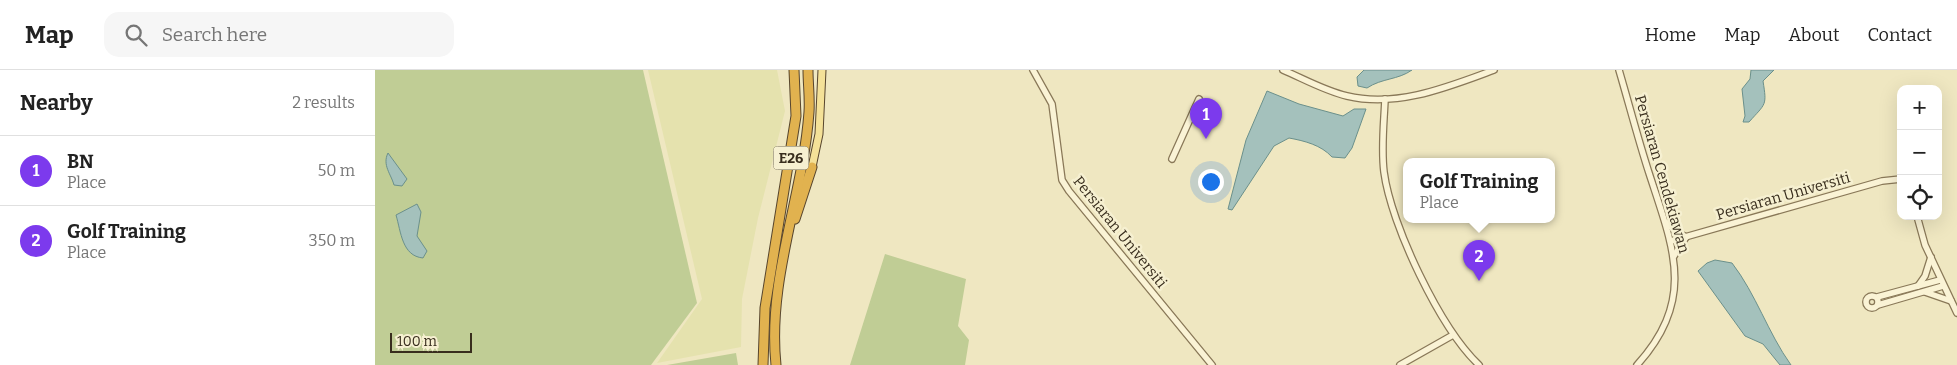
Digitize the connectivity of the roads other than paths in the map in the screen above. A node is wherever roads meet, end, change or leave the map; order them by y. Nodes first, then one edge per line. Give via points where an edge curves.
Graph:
1 (794, 70) edge
2 (808, 70) edge
3 (822, 70) edge
4 (1033, 70) edge
5 (1283, 70) edge
6 (1494, 70) edge
7 (1619, 70) edge
8 (1199, 99) dead end
9 (1385, 100) junction
10 (1172, 159) dead end
11 (812, 167) joint
12 (1897, 179) edge
13 (1918, 220) edge
14 (1665, 222) junction
15 (1686, 237) junction
16 (1671, 241) junction
17 (786, 242) junction
18 (1674, 256) junction
19 (1931, 257) junction
20 (1942, 283) junction
21 (1916, 287) junction
22 (1923, 292) junction
23 (1877, 297) junction
24 (1951, 301) junction
25 (1878, 306) junction
26 (1957, 313) edge
27 (1453, 335) junction
28 (763, 365) edge
29 (776, 365) edge
30 (1212, 365) edge
31 (1400, 365) edge
32 (1479, 365) edge
33 (1637, 365) edge

1 - 28 highway, E26 via 796,116 765,308
2 - 17 highway, E26 via 808,120
3 - 11 main road via 819,134
4 - 30 street, Persiaran Universiti via 1052,104 1062,180
5 - 9 street via 1329,91
6 - 9 street via 1445,88
7 - 14 street, Persiaran Cendekiawan
8 - 10 street
9 - 27 street via 1384,172 1400,234
11 - 17 highway
12 - 15 street, Persiaran Universiti
13 - 19 street
14 - 15 street
14 - 16 street, Persiaran Cendekiawan
15 - 16 street, Persiaran Universiti
15 - 18 street
16 - 18 street, Persiaran Cendekiawan
17 - 29 highway, E26 via 779,281
18 - 33 street, Persiaran Cendekiawan via 1676,272 1668,318 1650,350
19 - 20 street
19 - 21 street via 1925,276
20 - 21 street
20 - 22 street
20 - 24 street
21 - 23 street
22 - 24 street
22 - 25 street
23 - 25 street
23 - 25 street via 1868,297 1866,303 1872,309
24 - 26 street
27 - 31 street
27 - 32 street

